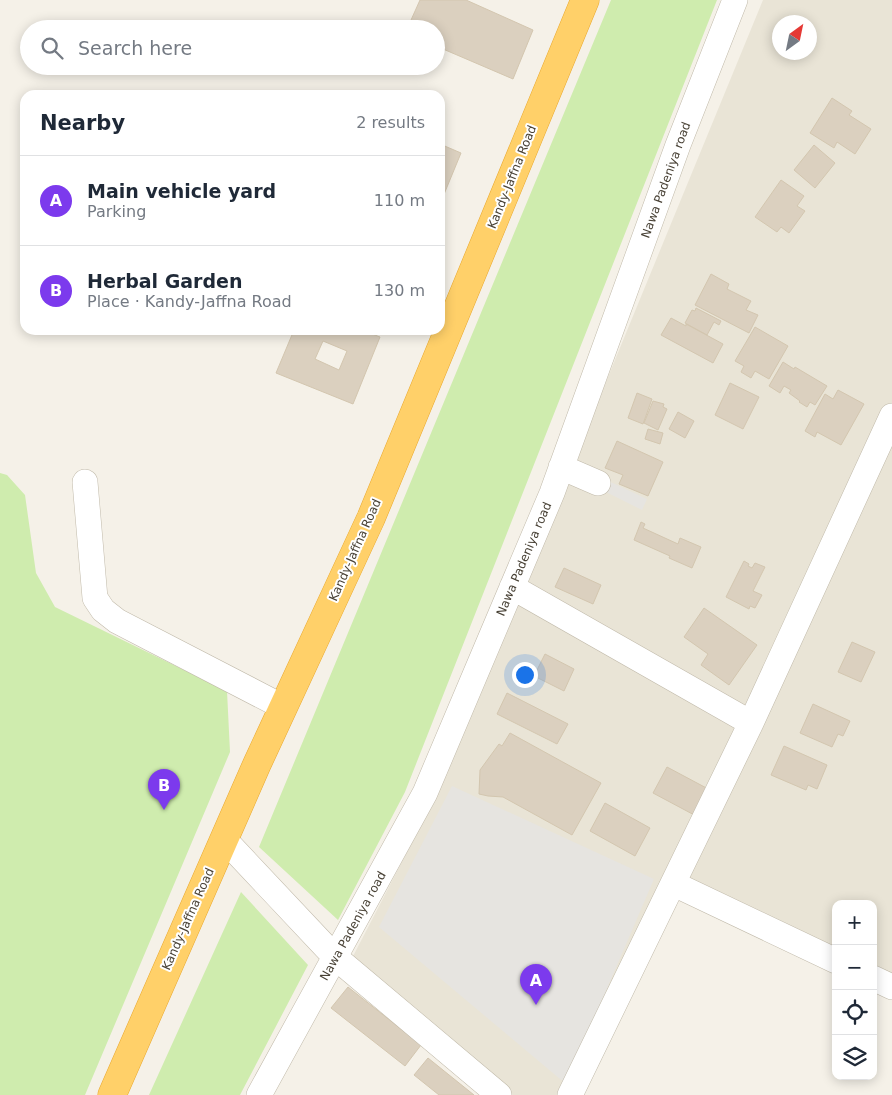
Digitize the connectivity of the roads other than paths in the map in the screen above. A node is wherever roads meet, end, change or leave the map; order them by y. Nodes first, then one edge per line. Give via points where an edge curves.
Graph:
1 (585, 0) edge
2 (735, 0) edge
3 (892, 416) edge
4 (561, 467) junction
5 (84, 482) dead end
6 (598, 483) dead end
7 (512, 587) junction
8 (283, 707) junction
9 (751, 723) junction
10 (224, 839) junction
11 (674, 884) junction
12 (335, 957) junction
13 (832, 959) edge
14 (877, 980) edge
15 (892, 987) edge
16 (112, 1095) edge
17 (259, 1095) edge
18 (499, 1095) edge
19 (570, 1095) edge

1 - 8 highway, Kandy-Jaffna Road via 371,518
2 - 4 street, Nawa Padeniya road
3 - 9 street
4 - 6 street
4 - 7 street, Nawa Padeniya road
5 - 8 street via 95,598 103,610 117,621
7 - 9 street
7 - 12 street, Nawa Padeniya road via 426,794
8 - 10 highway, Kandy-Jaffna Road
9 - 11 street
10 - 12 street
10 - 16 highway, Kandy-Jaffna Road
11 - 13 street
11 - 19 street
12 - 17 street, Nawa Padeniya road
12 - 18 street
14 - 15 street

